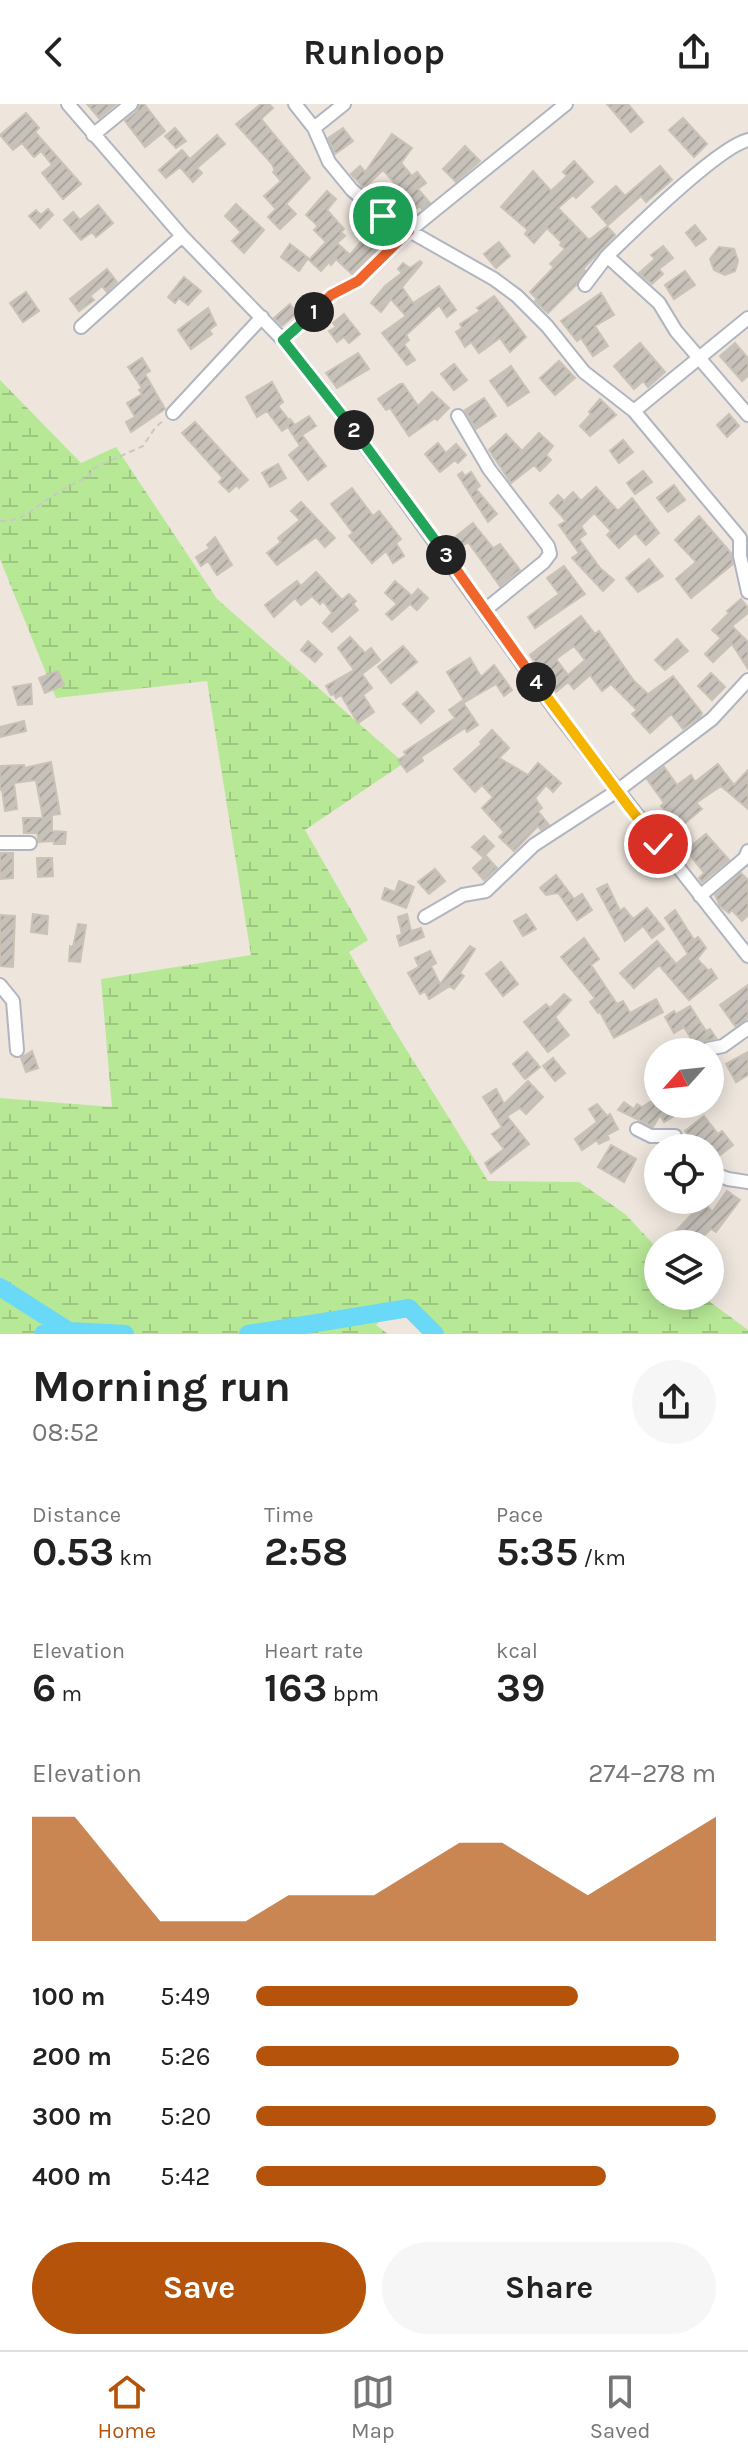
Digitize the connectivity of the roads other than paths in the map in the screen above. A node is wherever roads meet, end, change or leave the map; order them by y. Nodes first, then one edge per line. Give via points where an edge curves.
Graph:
1 (68, 104) edge
2 (131, 104) edge
3 (295, 104) edge
4 (344, 104) edge
5 (566, 104) edge
6 (314, 128) junction
7 (93, 135) junction
8 (748, 140) edge
9 (409, 231) junction
10 (182, 236) junction
11 (607, 256) junction
12 (585, 285) dead end
13 (262, 317) junction
14 (748, 318) edge
15 (81, 327) dead end
16 (283, 340) junction
17 (697, 357) junction
18 (634, 411) junction
19 (173, 413) road end
20 (748, 415) edge
21 (458, 416) dead end
22 (748, 592) edge
23 (485, 610) junction
24 (748, 680) edge
25 (617, 791) junction
26 (0, 843) edge
27 (30, 843) dead end
28 (748, 851) edge
29 (700, 896) junction
30 (425, 917) dead end
31 (748, 956) edge
32 (0, 985) edge
33 (748, 1028) edge
34 (724, 1045) edge
35 (17, 1050) dead end
36 (637, 1129) dead end
37 (647, 1134) edge
38 (724, 1177) edge
39 (748, 1182) edge

1 - 7 street
2 - 7 street
3 - 6 street
4 - 6 street
5 - 9 street
6 - 9 street via 329,162 352,190
7 - 10 street
8 - 11 street via 691,179
9 - 16 street via 358,281 331,295
9 - 18 street via 517,296 584,372
10 - 13 street
10 - 15 street
11 - 12 street
11 - 17 street via 659,303
13 - 16 street
13 - 19 street
14 - 17 street
16 - 23 street
17 - 18 street
17 - 20 street
18 - 22 street via 740,538
21 - 23 street via 550,554
23 - 25 street
24 - 25 street via 712,719
25 - 29 street
25 - 30 street via 534,845 486,891 463,895
26 - 27 street
28 - 29 street
29 - 31 street
32 - 35 street via 13,1001
33 - 34 street
36 - 37 street
38 - 39 street

